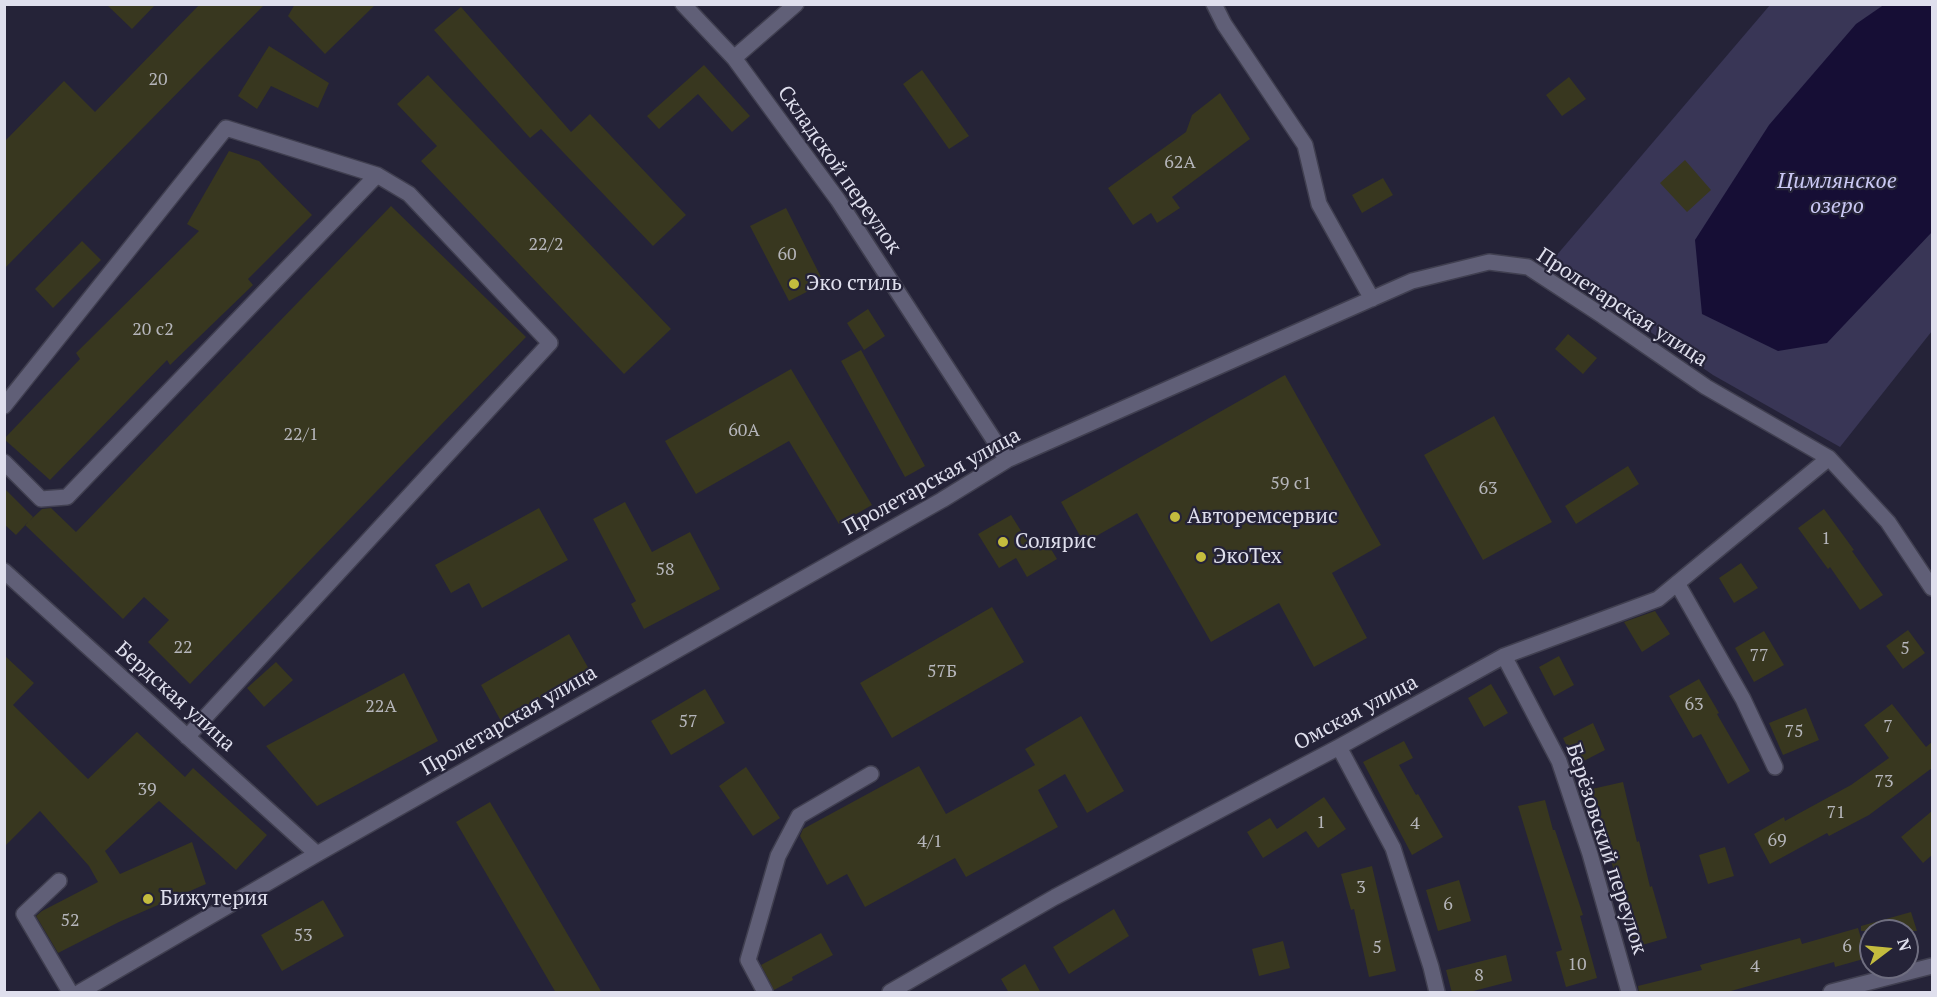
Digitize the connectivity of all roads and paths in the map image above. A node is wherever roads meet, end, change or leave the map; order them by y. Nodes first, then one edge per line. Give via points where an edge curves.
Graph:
1 (683, 4) edge
2 (796, 4) edge
3 (1214, 4) edge
4 (734, 58) junction
5 (377, 175) junction
6 (1372, 299) junction
7 (4, 406) edge
8 (1829, 458) junction
9 (1007, 460) junction
10 (4, 462) edge
11 (4, 571) edge
12 (1677, 583) junction
13 (1932, 588) edge
14 (1504, 656) junction
15 (187, 737) junction
16 (1339, 747) junction
17 (1775, 767) dead end
18 (871, 774) dead end
19 (316, 854) junction
20 (59, 880) dead end
21 (1932, 966) edge
22 (70, 993) edge
23 (80, 993) edge
24 (765, 993) edge
25 (890, 993) edge
26 (1437, 993) edge
27 (1629, 993) edge
28 (1832, 993) edge

1 - 4 street, Складской переулок
2 - 4 street
3 - 6 street via 1305,145 1319,204
4 - 9 street, Складской переулок via 838,200
5 - 7 street via 226,128
5 - 10 street via 67,497 41,499
5 - 15 street via 409,194 550,343
6 - 8 street, Пролетарская улица via 1412,282 1489,261 1528,267 1706,387
6 - 9 street, Пролетарская улица
8 - 12 street, Омская улица
8 - 13 street, Пролетарская улица via 1888,522
9 - 19 street, Пролетарская улица
11 - 15 street, Бердская улица
12 - 14 street, Омская улица via 1658,598
12 - 17 street via 1743,699
14 - 16 street, Омская улица
14 - 27 street, Берёзовский переулок via 1559,761
15 - 19 street, Бердская улица
16 - 25 street, Омская улица via 1055,897
16 - 26 street via 1393,848
18 - 24 street via 800,816 778,856 748,960
19 - 23 street, Пролетарская улица
20 - 22 street via 24,914
21 - 28 street

